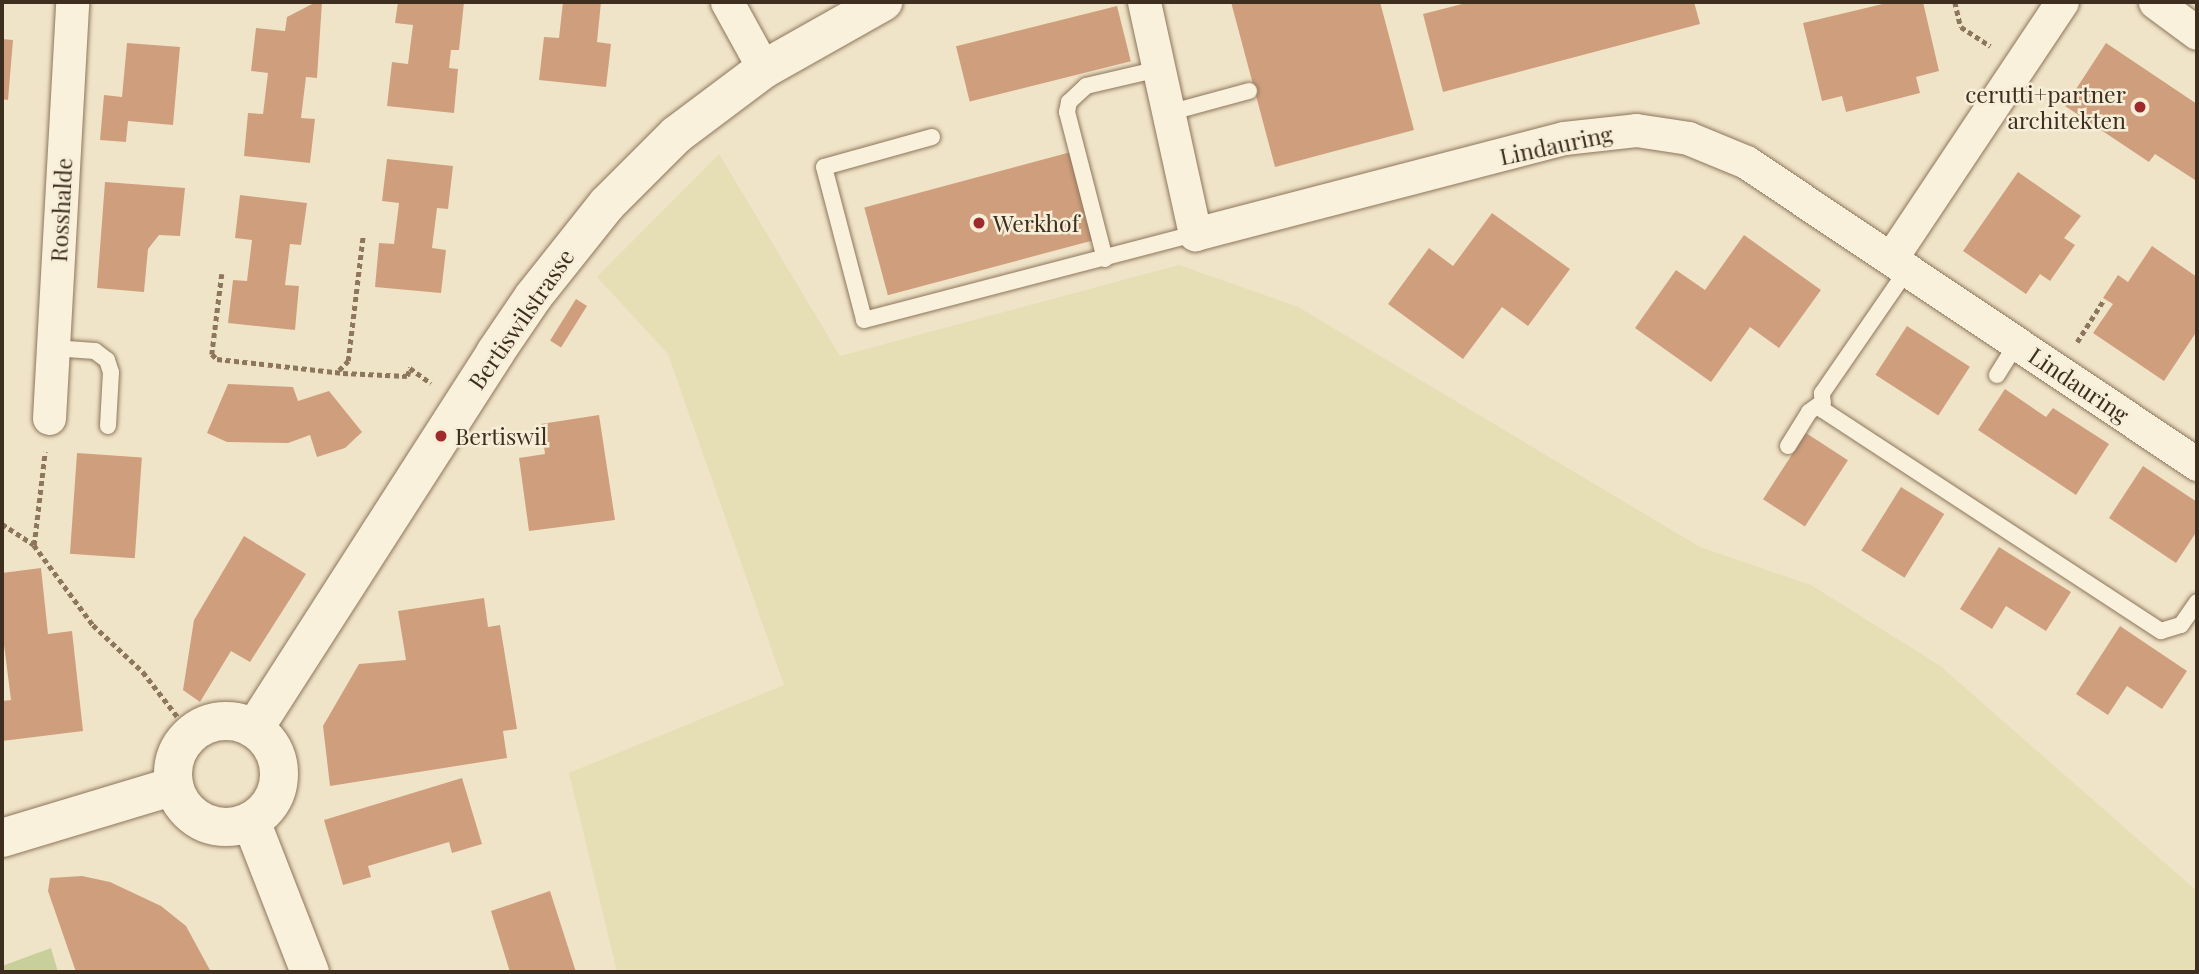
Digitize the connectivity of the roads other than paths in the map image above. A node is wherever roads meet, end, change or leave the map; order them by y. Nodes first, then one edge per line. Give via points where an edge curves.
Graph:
1 (72, 2) edge
2 (727, 2) edge
3 (883, 2) edge
4 (1144, 2) edge
5 (2062, 2) edge
6 (2155, 2) edge
7 (2197, 33) edge
8 (764, 69) junction
9 (1159, 69) junction
10 (1249, 91) dead end
11 (1168, 113) junction
12 (932, 137) dead end
13 (1195, 234) junction
14 (1105, 258) junction
15 (1899, 264) junction
16 (2017, 343) junction
17 (53, 348) junction
18 (1997, 374) dead end
19 (1823, 402) junction
20 (49, 418) road end
21 (108, 426) dead end
22 (1788, 446) dead end
23 (2197, 464) edge
24 (2197, 602) edge
25 (254, 729) junction
26 (174, 786) junction
27 (251, 821) junction
28 (2, 838) edge
29 (310, 972) edge

1 - 17 street, Rosshalde
2 - 8 street
3 - 8 main road, Bertiswilstrasse
4 - 9 street
5 - 15 street
6 - 7 street
8 - 25 main road, Bertiswilstrasse via 676,135 607,204 564,257 433,447
9 - 11 street
9 - 14 lane via 1086,86 1074,94 1066,112
10 - 11 lane
11 - 13 street
12 - 14 lane via 824,167 864,320
13 - 14 lane
13 - 15 street, Lindauring via 1564,138 1636,130 1719,148
15 - 16 street, Lindauring
15 - 19 lane via 1822,393
16 - 18 lane
16 - 23 street, Lindauring
17 - 20 street, Rosshalde
17 - 21 lane via 95,351 107,360 111,372
19 - 22 lane via 1809,412
19 - 24 lane via 1823,410 2161,631 2181,625
25 - 26 main road via 222,721 191,734 176,757
25 - 27 main road via 266,740 279,768 273,799
26 - 27 main road via 190,813 204,822 219,827
26 - 28 main road
27 - 29 main road

